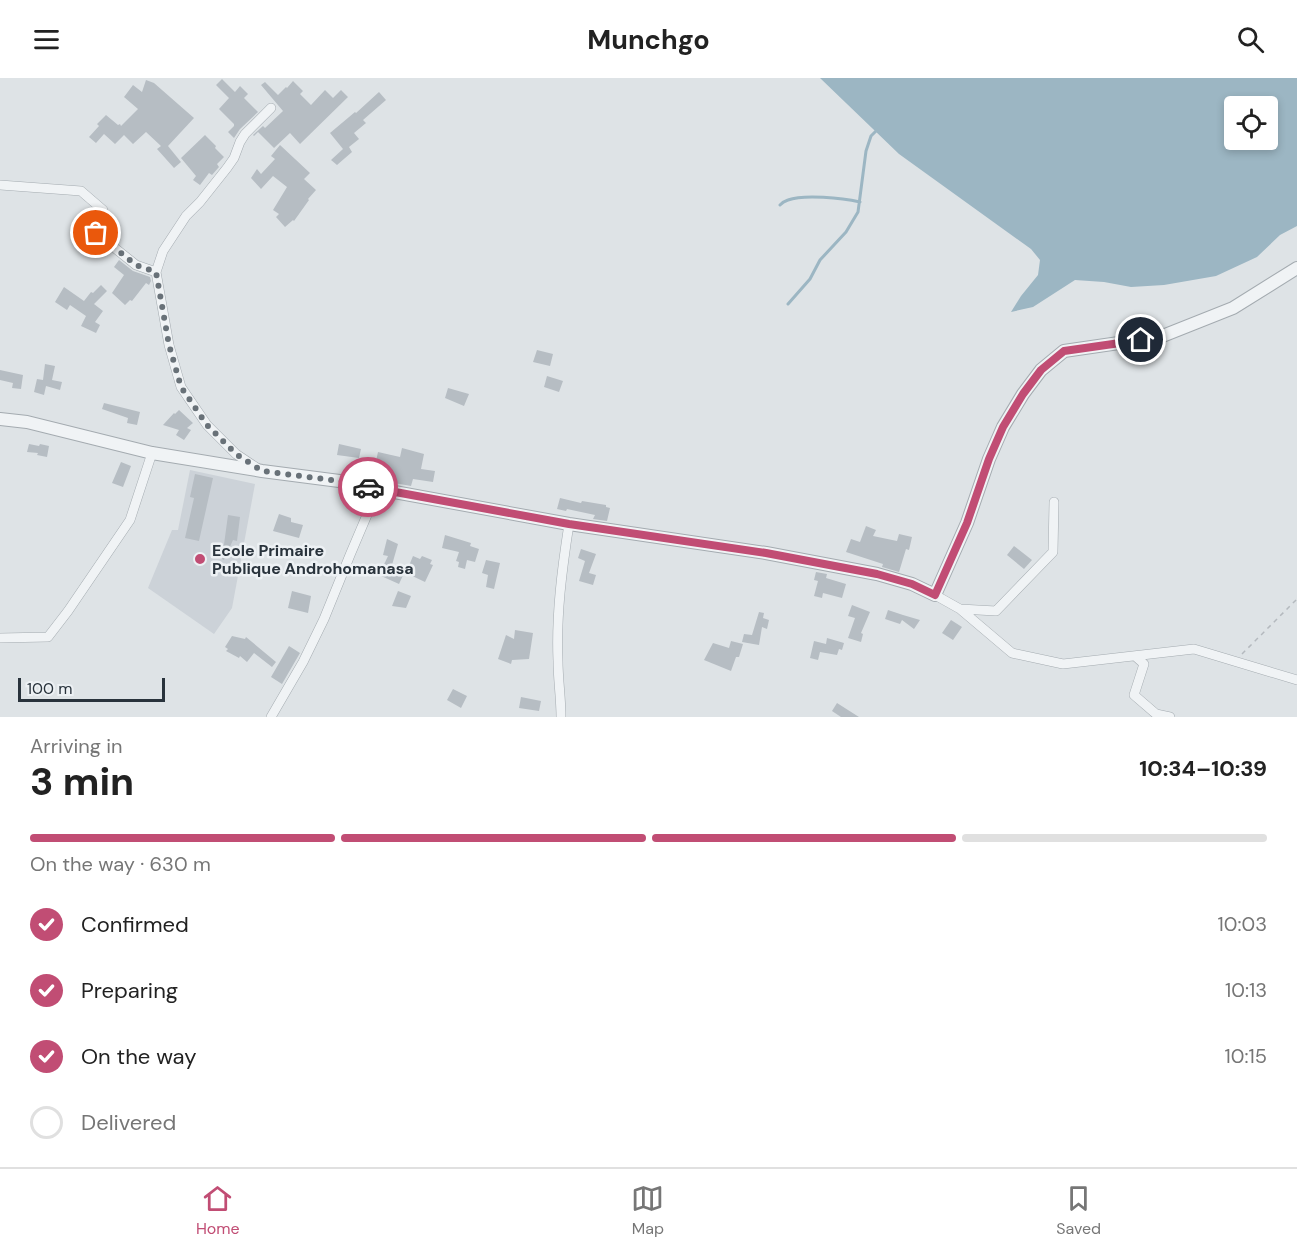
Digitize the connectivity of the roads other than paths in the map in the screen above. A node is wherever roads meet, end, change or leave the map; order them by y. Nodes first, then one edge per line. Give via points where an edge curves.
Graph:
1 (271, 108) dead end
2 (0, 184) edge
3 (1297, 268) edge
4 (156, 272) junction
5 (0, 418) edge
6 (152, 453) junction
7 (262, 471) junction
8 (378, 489) junction
9 (1054, 502) dead end
10 (569, 524) junction
11 (935, 595) junction
12 (960, 609) junction
13 (0, 638) edge
14 (1135, 656) junction
15 (1297, 680) edge
16 (271, 717) edge
17 (561, 717) edge
18 (1170, 717) edge

1 - 4 street via 245,134 234,158 186,216 163,251
2 - 4 street via 81,191 103,210 96,233 136,265
3 - 11 street via 1233,308 1160,337 1064,351 1041,370 1003,427
4 - 7 street via 181,387 207,425 236,454
5 - 6 street
6 - 7 street
6 - 13 street via 130,520 48,637
7 - 8 street
8 - 10 street
8 - 16 street via 324,619
9 - 12 street via 1053,552 996,610
10 - 11 street via 877,574
10 - 17 street via 559,608
11 - 12 street
12 - 14 street via 1012,652 1063,664
14 - 15 street via 1194,649
14 - 18 street via 1144,664 1134,695 1156,714

